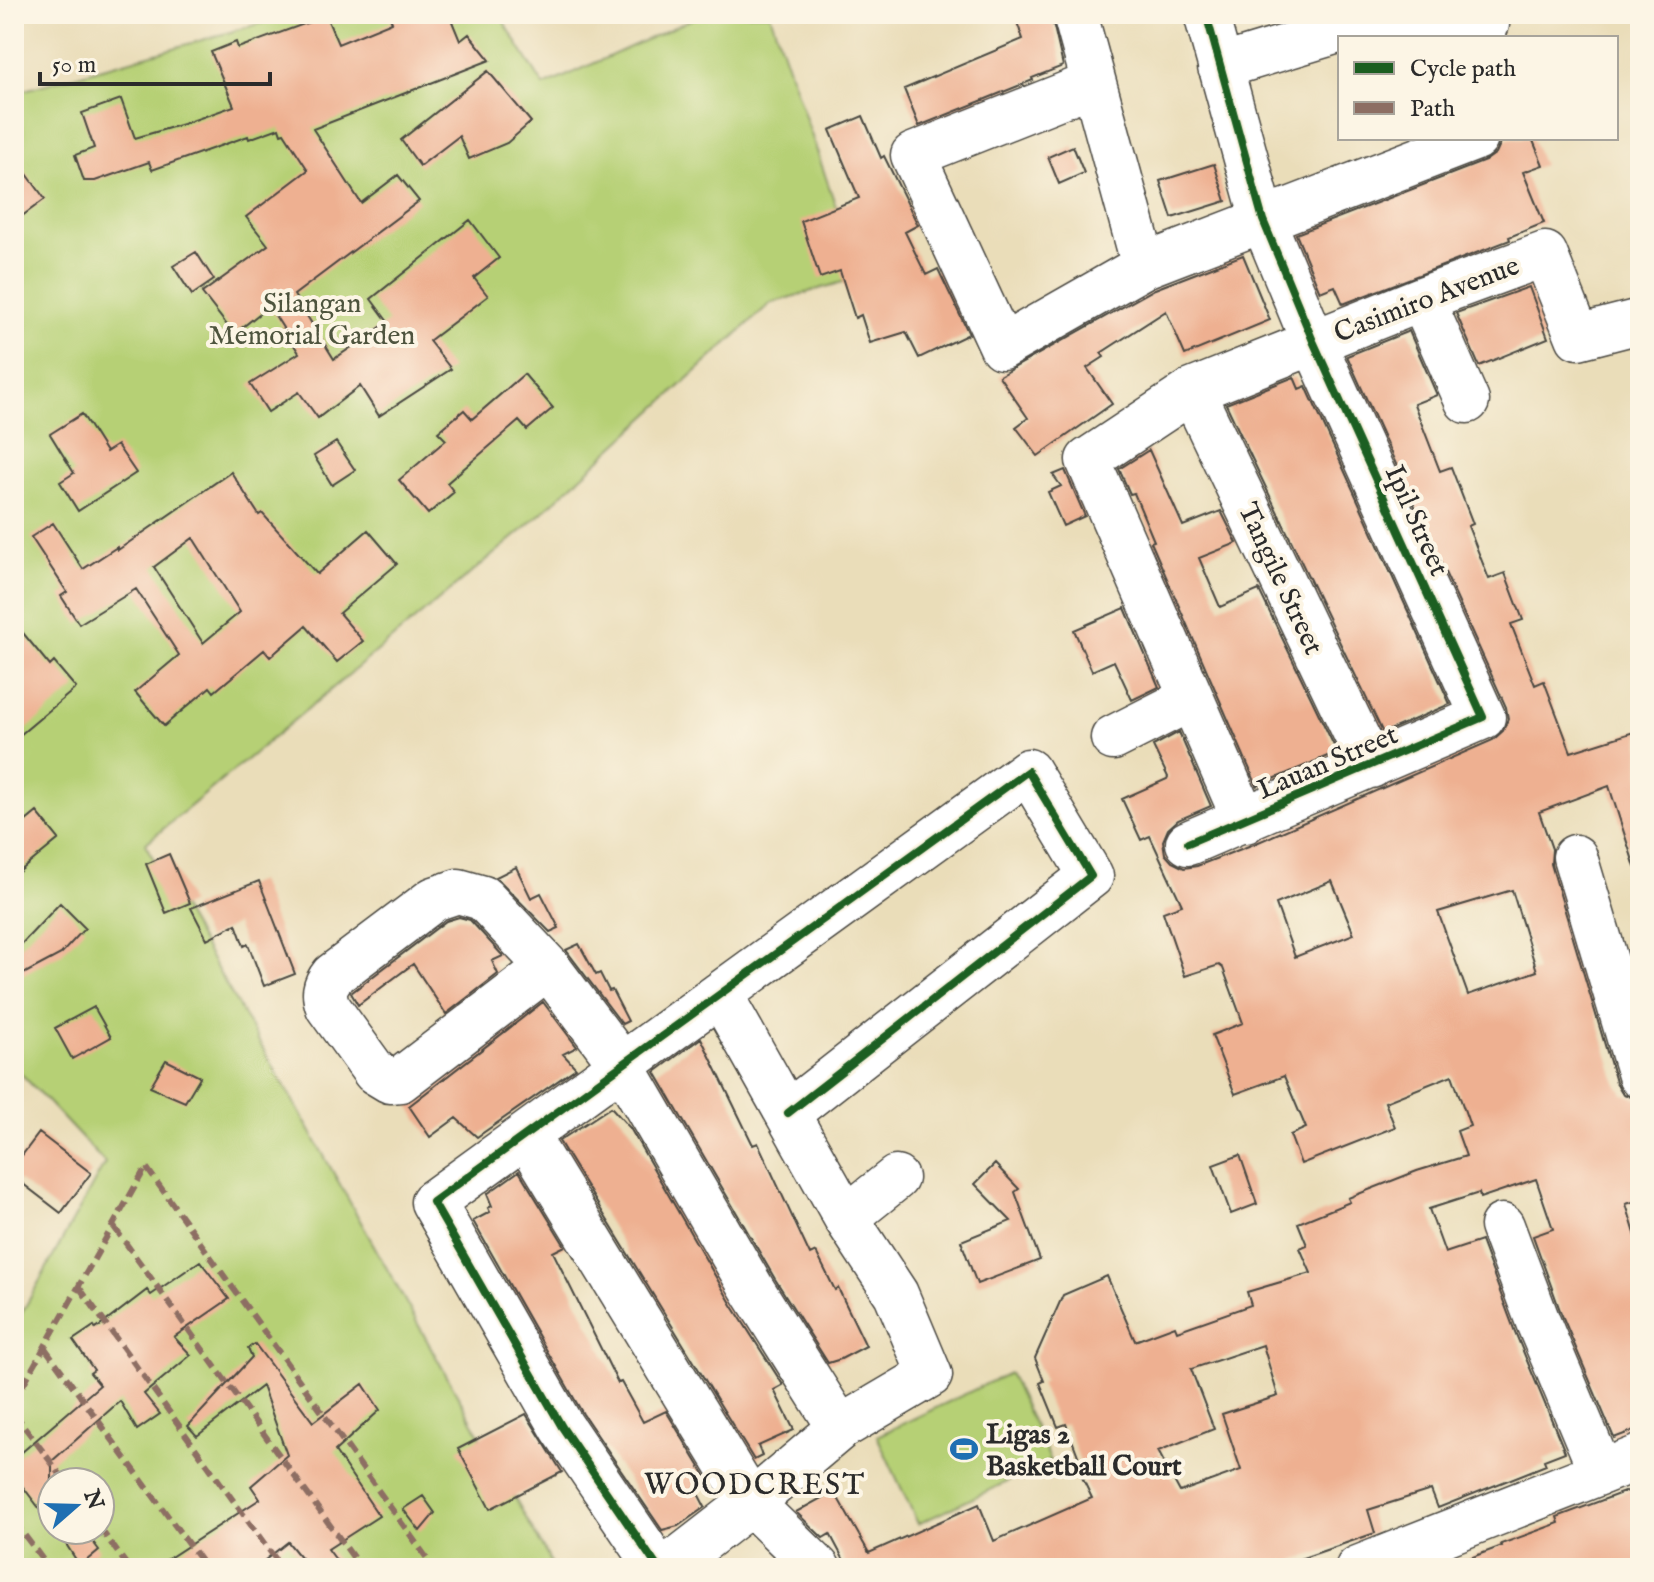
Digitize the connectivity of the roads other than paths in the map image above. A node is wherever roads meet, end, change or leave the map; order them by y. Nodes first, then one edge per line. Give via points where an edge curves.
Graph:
1 (1075, 14) edge
2 (1206, 14) edge
3 (1488, 25) edge
4 (1429, 36) edge
5 (1442, 36) edge
6 (1220, 67) junction
7 (1092, 84) junction
8 (1471, 140) edge
9 (1263, 220) junction
10 (1144, 266) junction
11 (1422, 299) junction
12 (1640, 321) edge
13 (1313, 341) junction
14 (1192, 391) junction
15 (1467, 401) dead end
16 (1190, 699) junction
17 (1483, 717) joint
18 (1113, 738) dead end
19 (1371, 766) junction
20 (1245, 821) junction
21 (1188, 843) dead end
22 (1575, 857) dead end
23 (548, 967) junction
24 (720, 994) junction
25 (622, 1065) junction
26 (1640, 1075) edge
27 (788, 1113) junction
28 (526, 1135) junction
29 (896, 1178) dead end
30 (846, 1218) junction
31 (1502, 1226) dead end
32 (840, 1428) junction
33 (1620, 1464) edge
34 (751, 1503) junction
35 (658, 1568) edge
36 (667, 1568) edge
37 (818, 1568) edge
38 (1358, 1568) edge

1 - 7 street
2 - 6 street, Ipil Street
3 - 5 street
4 - 6 street via 1384,17
6 - 9 street, Ipil Street
7 - 10 street
7 - 10 street via 913,155 1002,347
8 - 9 street
9 - 10 street
9 - 13 street, Ipil Street
11 - 12 street, Casimiro Avenue via 1545,254 1578,337
11 - 13 street, Casimiro Avenue
11 - 15 street
13 - 14 street, Casimiro Avenue
13 - 17 street, Ipil Street
14 - 16 street, Casimiro Avenue via 1088,460
14 - 19 street, Tangile Street
16 - 18 street
16 - 20 street
17 - 19 street, Lauan Street
19 - 20 street, Lauan Street
20 - 21 street, Lauan Street
22 - 26 street
23 - 23 street via 400,1080 390,1081 375,1072 325,999 333,975 434,899 458,891 483,898
23 - 25 street
24 - 25 street
24 - 27 street
24 - 27 street via 1028,771 1091,876
25 - 28 street
25 - 32 street
27 - 30 street
28 - 34 street
28 - 35 street via 433,1202 562,1427
29 - 30 street
30 - 32 street via 896,1294 930,1375
31 - 33 street via 1538,1322
32 - 34 street
33 - 38 street
34 - 36 street
34 - 37 street

